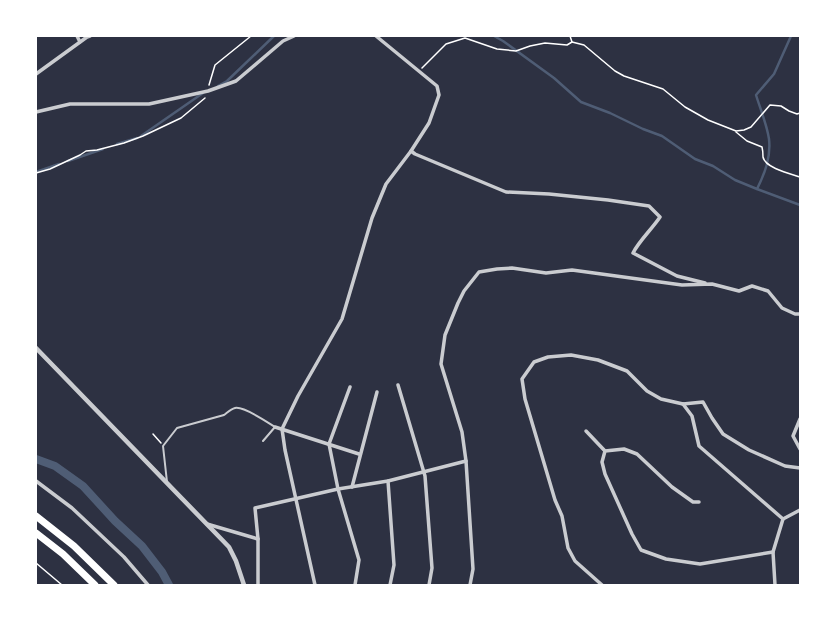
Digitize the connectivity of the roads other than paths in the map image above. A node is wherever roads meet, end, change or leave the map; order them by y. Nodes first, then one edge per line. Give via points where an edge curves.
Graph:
1 (77, 36) edge
2 (90, 36) edge
3 (294, 36) edge
4 (376, 36) edge
5 (80, 42) junction
6 (36, 74) edge
7 (36, 112) edge
8 (411, 151) junction
9 (712, 284) junction
10 (800, 314) edge
11 (36, 348) edge
12 (398, 385) dead end
13 (350, 387) dead end
14 (377, 392) dead end
15 (683, 404) junction
16 (800, 419) edge
17 (275, 426) junction
18 (282, 429) junction
19 (586, 430) dead end
20 (263, 441) dead end
21 (328, 444) junction
22 (800, 449) edge
23 (605, 451) junction
24 (359, 454) junction
25 (466, 461) junction
26 (800, 468) edge
27 (424, 472) junction
28 (388, 480) junction
29 (36, 481) edge
30 (167, 483) junction
31 (352, 487) junction
32 (338, 489) junction
33 (295, 498) junction
34 (699, 502) dead end
35 (800, 510) edge
36 (36, 516) edge
37 (783, 519) junction
38 (206, 523) junction
39 (36, 533) edge
40 (258, 540) junction
41 (773, 552) junction
42 (95, 585) edge
43 (114, 585) edge
44 (148, 585) edge
45 (244, 585) edge
46 (258, 585) edge
47 (315, 585) edge
48 (355, 585) edge
49 (390, 585) edge
50 (429, 585) edge
51 (470, 585) edge
52 (602, 585) edge
53 (775, 585) edge

1 - 5 street
2 - 5 street
3 - 7 street via 283,41 236,81 208,91 149,104 70,104
4 - 8 street via 420,70 437,86 440,94 429,123
5 - 6 street
8 - 9 street via 506,192 649,206 660,217 633,253 677,276
8 - 18 street via 386,184 372,218 342,318
9 - 10 street via 739,291 752,286 768,291 782,308
9 - 25 street via 682,285 572,270 546,273 512,268 479,272 458,303 445,335 441,364 462,432
11 - 30 street
12 - 27 street
13 - 21 street
14 - 24 street
15 - 26 street via 703,402 723,434 749,450 785,466
15 - 37 street via 692,416 699,446
15 - 52 street via 661,399 647,391 627,371 598,360 571,355 548,357 534,362 522,379 525,398 562,516 568,548 575,561
16 - 22 street via 793,436
17 - 18 street
17 - 20 lane
17 - 30 lane via 243,408 236,408 224,415 177,428 163,446
18 - 21 street
18 - 33 street
19 - 23 street
21 - 24 street
21 - 32 street
23 - 34 street via 624,449 638,454 672,487 693,502
23 - 41 street via 602,462 605,474 641,550 666,559 700,564
24 - 31 street
25 - 27 street
25 - 51 street via 473,569
27 - 28 street
27 - 50 street via 432,568
28 - 31 street
28 - 49 street via 394,565
29 - 44 street via 72,508 124,557
30 - 38 street
31 - 32 street
32 - 33 street
32 - 48 street via 359,560
33 - 40 street via 255,508
33 - 47 street
35 - 37 street
36 - 43 highway via 74,546
37 - 41 street
38 - 40 street
38 - 45 street via 229,547
39 - 42 highway
40 - 46 street
41 - 53 street

